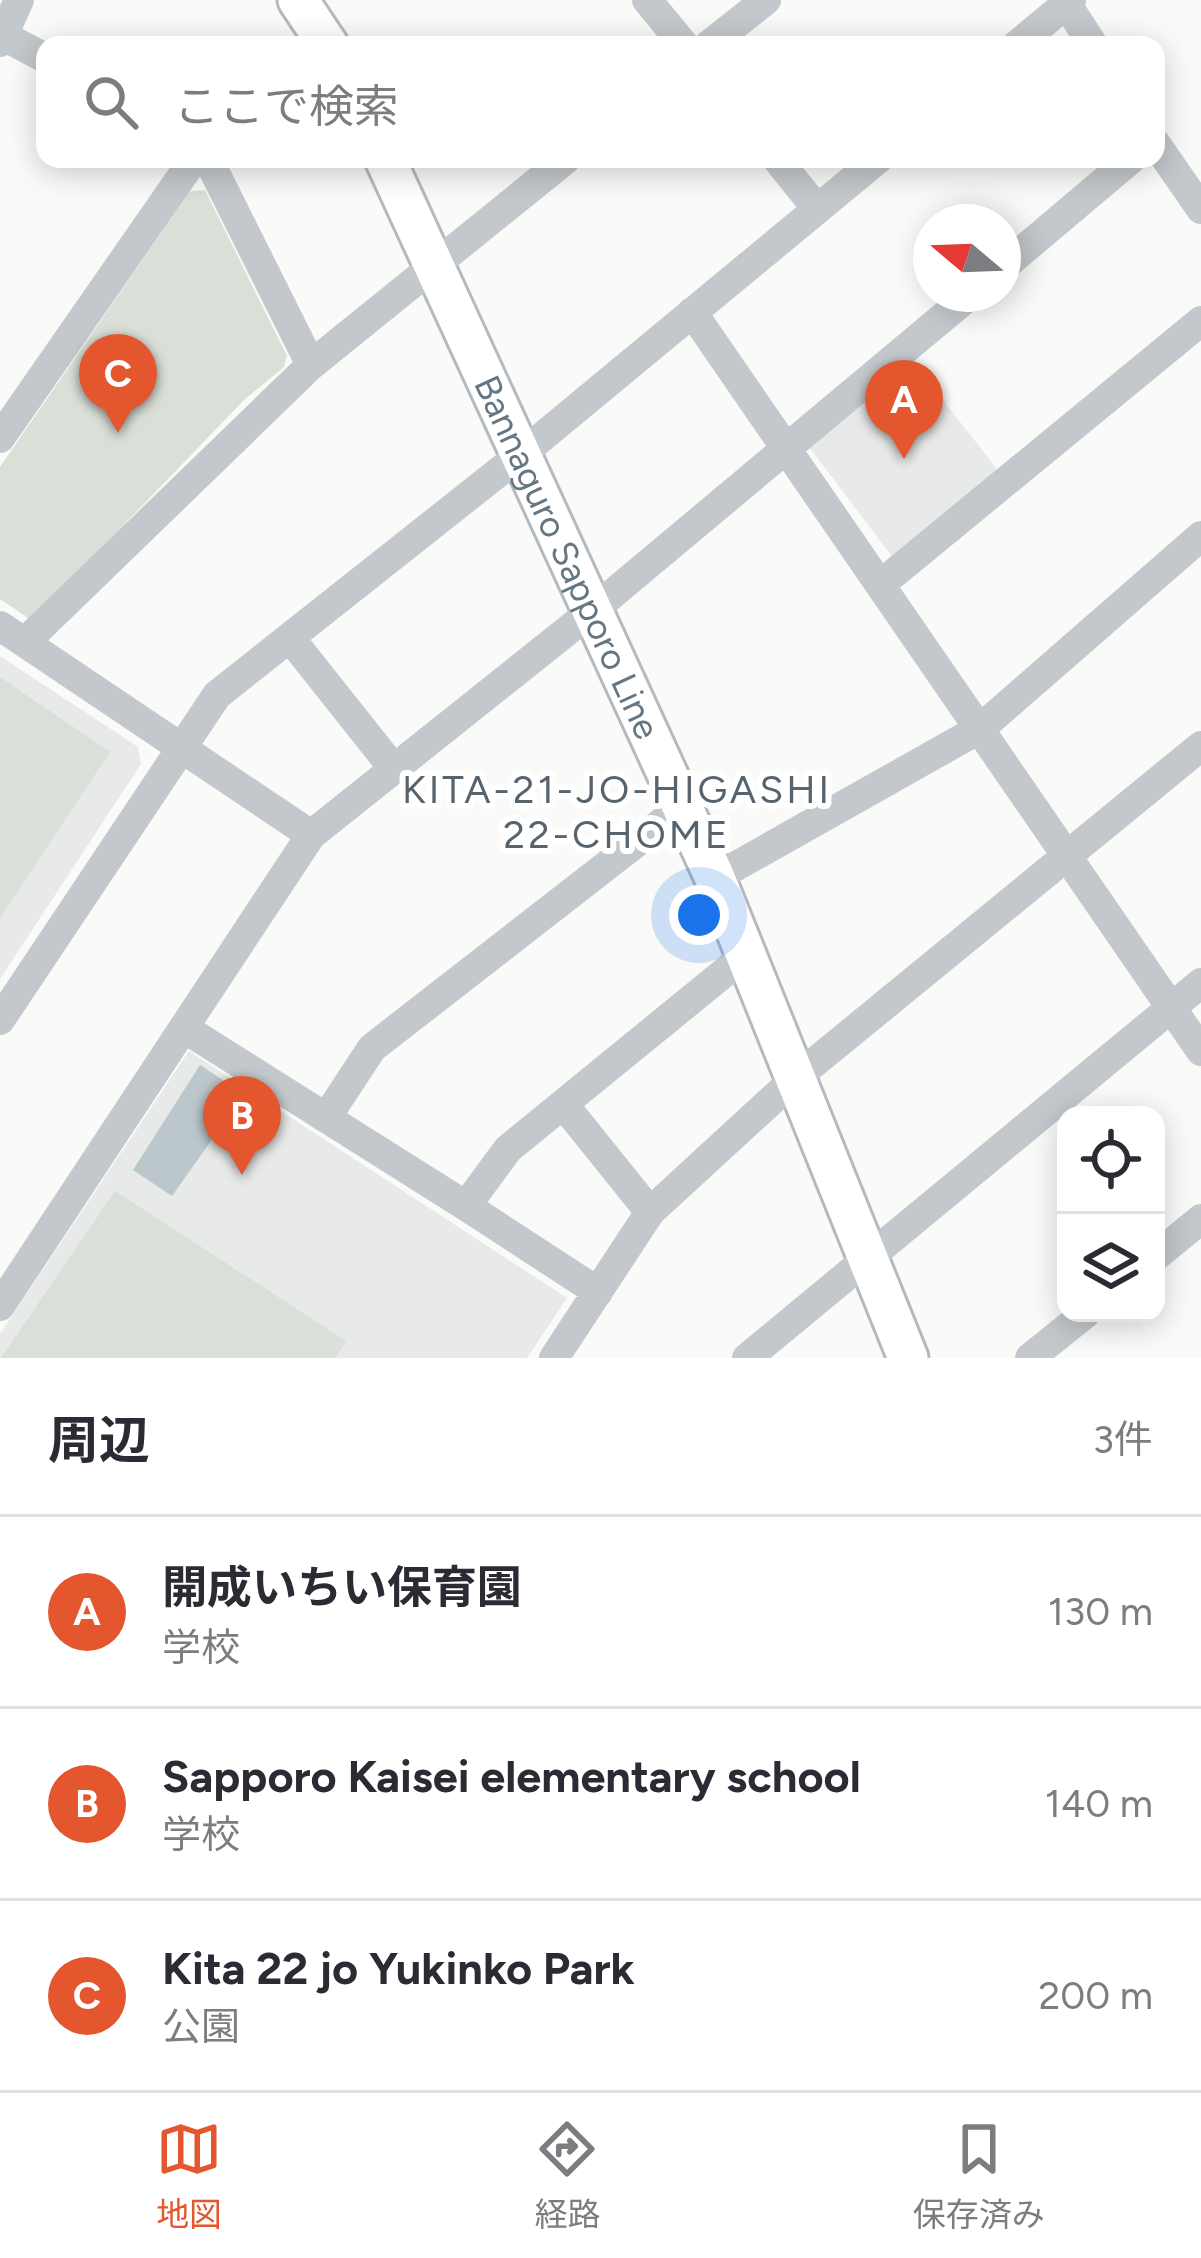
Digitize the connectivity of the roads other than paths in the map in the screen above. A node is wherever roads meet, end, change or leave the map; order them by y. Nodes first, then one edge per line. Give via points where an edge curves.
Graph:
1 (20, 0) edge
2 (298, 0) edge
3 (646, 0) edge
4 (766, 0) edge
5 (1067, 1) edge
6 (322, 36) edge
7 (676, 36) edge
8 (720, 36) edge
9 (1026, 36) edge
10 (1088, 36) edge
11 (1, 37) edge
12 (36, 54) edge
13 (1165, 156) edge
14 (188, 168) edge
15 (212, 168) edge
16 (390, 168) edge
17 (555, 168) edge
18 (784, 168) edge
19 (867, 168) edge
20 (1120, 168) edge
21 (817, 208) junction
22 (1201, 209) edge
23 (1021, 252) edge
24 (435, 264) junction
25 (692, 312) junction
26 (950, 312) edge
27 (1201, 321) edge
28 (310, 365) junction
29 (0, 439) edge
30 (787, 450) junction
31 (524, 452) junction
32 (1201, 536) edge
33 (881, 584) junction
34 (592, 610) junction
35 (12, 634) edge
36 (290, 638) junction
37 (981, 728) junction
38 (1201, 746) edge
39 (181, 747) junction
40 (394, 769) junction
41 (682, 807) junction
42 (311, 836) junction
43 (1065, 858) junction
44 (715, 878) junction
45 (747, 954) junction
46 (1201, 983) edge
47 (1171, 1008) junction
48 (0, 1020) edge
49 (184, 1028) junction
50 (1201, 1051) edge
51 (798, 1076) junction
52 (564, 1105) junction
53 (326, 1118) junction
54 (466, 1206) junction
55 (650, 1212) junction
56 (1201, 1219) edge
57 (1165, 1249) edge
58 (868, 1262) junction
59 (598, 1292) junction
60 (0, 1306) edge
61 (1075, 1322) edge
62 (554, 1358) edge
63 (746, 1358) edge
64 (908, 1358) edge
65 (1030, 1358) edge

1 - 11 street
2 - 6 main road
3 - 7 street
4 - 8 street
5 - 9 street
5 - 10 street
11 - 12 street
13 - 22 street
14 - 29 street
15 - 28 street
16 - 24 main road, Bannaguro Sapporo Line
17 - 24 street
18 - 21 street
19 - 21 street
20 - 23 street
21 - 25 street
24 - 28 street
24 - 31 main road, Bannaguro Sapporo Line
25 - 30 street
25 - 31 street
26 - 30 street
27 - 33 street
28 - 35 street
30 - 33 street
30 - 34 street
31 - 34 main road, Bannaguro Sapporo Line
31 - 36 street
32 - 37 street
33 - 37 street
34 - 40 street
34 - 41 main road, Bannaguro Sapporo Line
35 - 39 street
36 - 39 street via 217,695
36 - 40 street
37 - 43 street
37 - 44 street
38 - 43 street
39 - 42 street
39 - 48 street
40 - 42 street
41 - 44 main road, Bannaguro Sapporo Line
41 - 53 street via 372,1048
42 - 49 street
43 - 47 street
43 - 51 street
44 - 45 main road, Bannaguro Sapporo Line
45 - 51 main road, Bannaguro Sapporo Line
45 - 52 street
46 - 47 street
47 - 50 street
47 - 58 street
49 - 53 street
49 - 60 street
51 - 55 street
51 - 58 main road, Bannaguro Sapporo Line
52 - 54 street via 508,1149
52 - 55 street
53 - 54 street
54 - 59 street
55 - 59 street
56 - 57 street
58 - 63 street
58 - 64 main road, Bannaguro Sapporo Line
59 - 62 street
61 - 65 street

